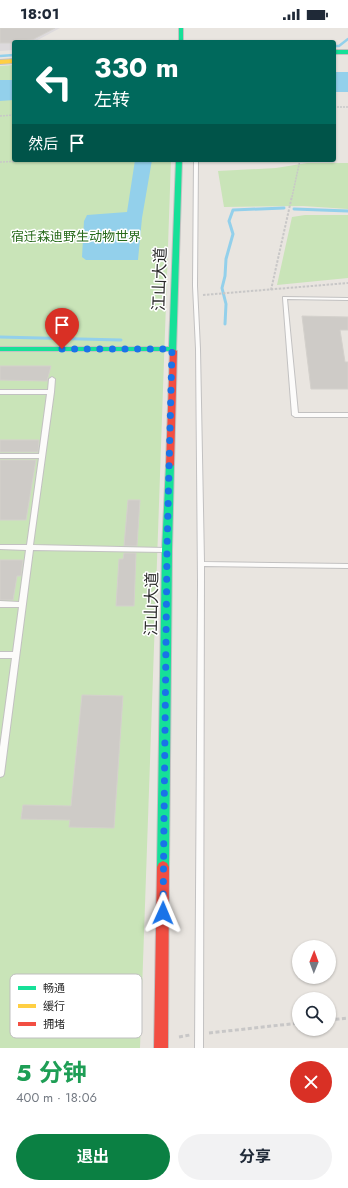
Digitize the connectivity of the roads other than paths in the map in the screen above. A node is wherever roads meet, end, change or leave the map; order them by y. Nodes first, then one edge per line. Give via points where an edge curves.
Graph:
1 (12, 61) edge
2 (0, 62) edge
3 (178, 162) edge
4 (196, 162) edge
5 (348, 299) edge
6 (0, 349) edge
7 (172, 349) junction
8 (52, 379) dead end
9 (0, 392) edge
10 (51, 392) junction
11 (348, 415) edge
12 (0, 456) edge
13 (42, 456) junction
14 (0, 547) edge
15 (30, 547) junction
16 (167, 550) junction
17 (200, 564) junction
18 (348, 566) edge
19 (0, 604) edge
20 (22, 604) junction
21 (0, 655) edge
22 (16, 656) junction
23 (0, 774) edge
24 (161, 1043) edge
25 (199, 1048) edge

1 - 2 main road
3 - 7 main road, 江山大道
4 - 17 lane
5 - 11 lane via 284,298 295,415
6 - 7 main road
7 - 16 main road, 江山大道
8 - 10 lane
9 - 10 lane
10 - 13 lane
12 - 13 lane
13 - 15 lane
14 - 15 lane
15 - 16 lane
15 - 20 lane
16 - 24 main road, 江山大道
17 - 18 lane
17 - 25 lane
19 - 20 lane
20 - 22 lane
21 - 22 lane
22 - 23 lane

